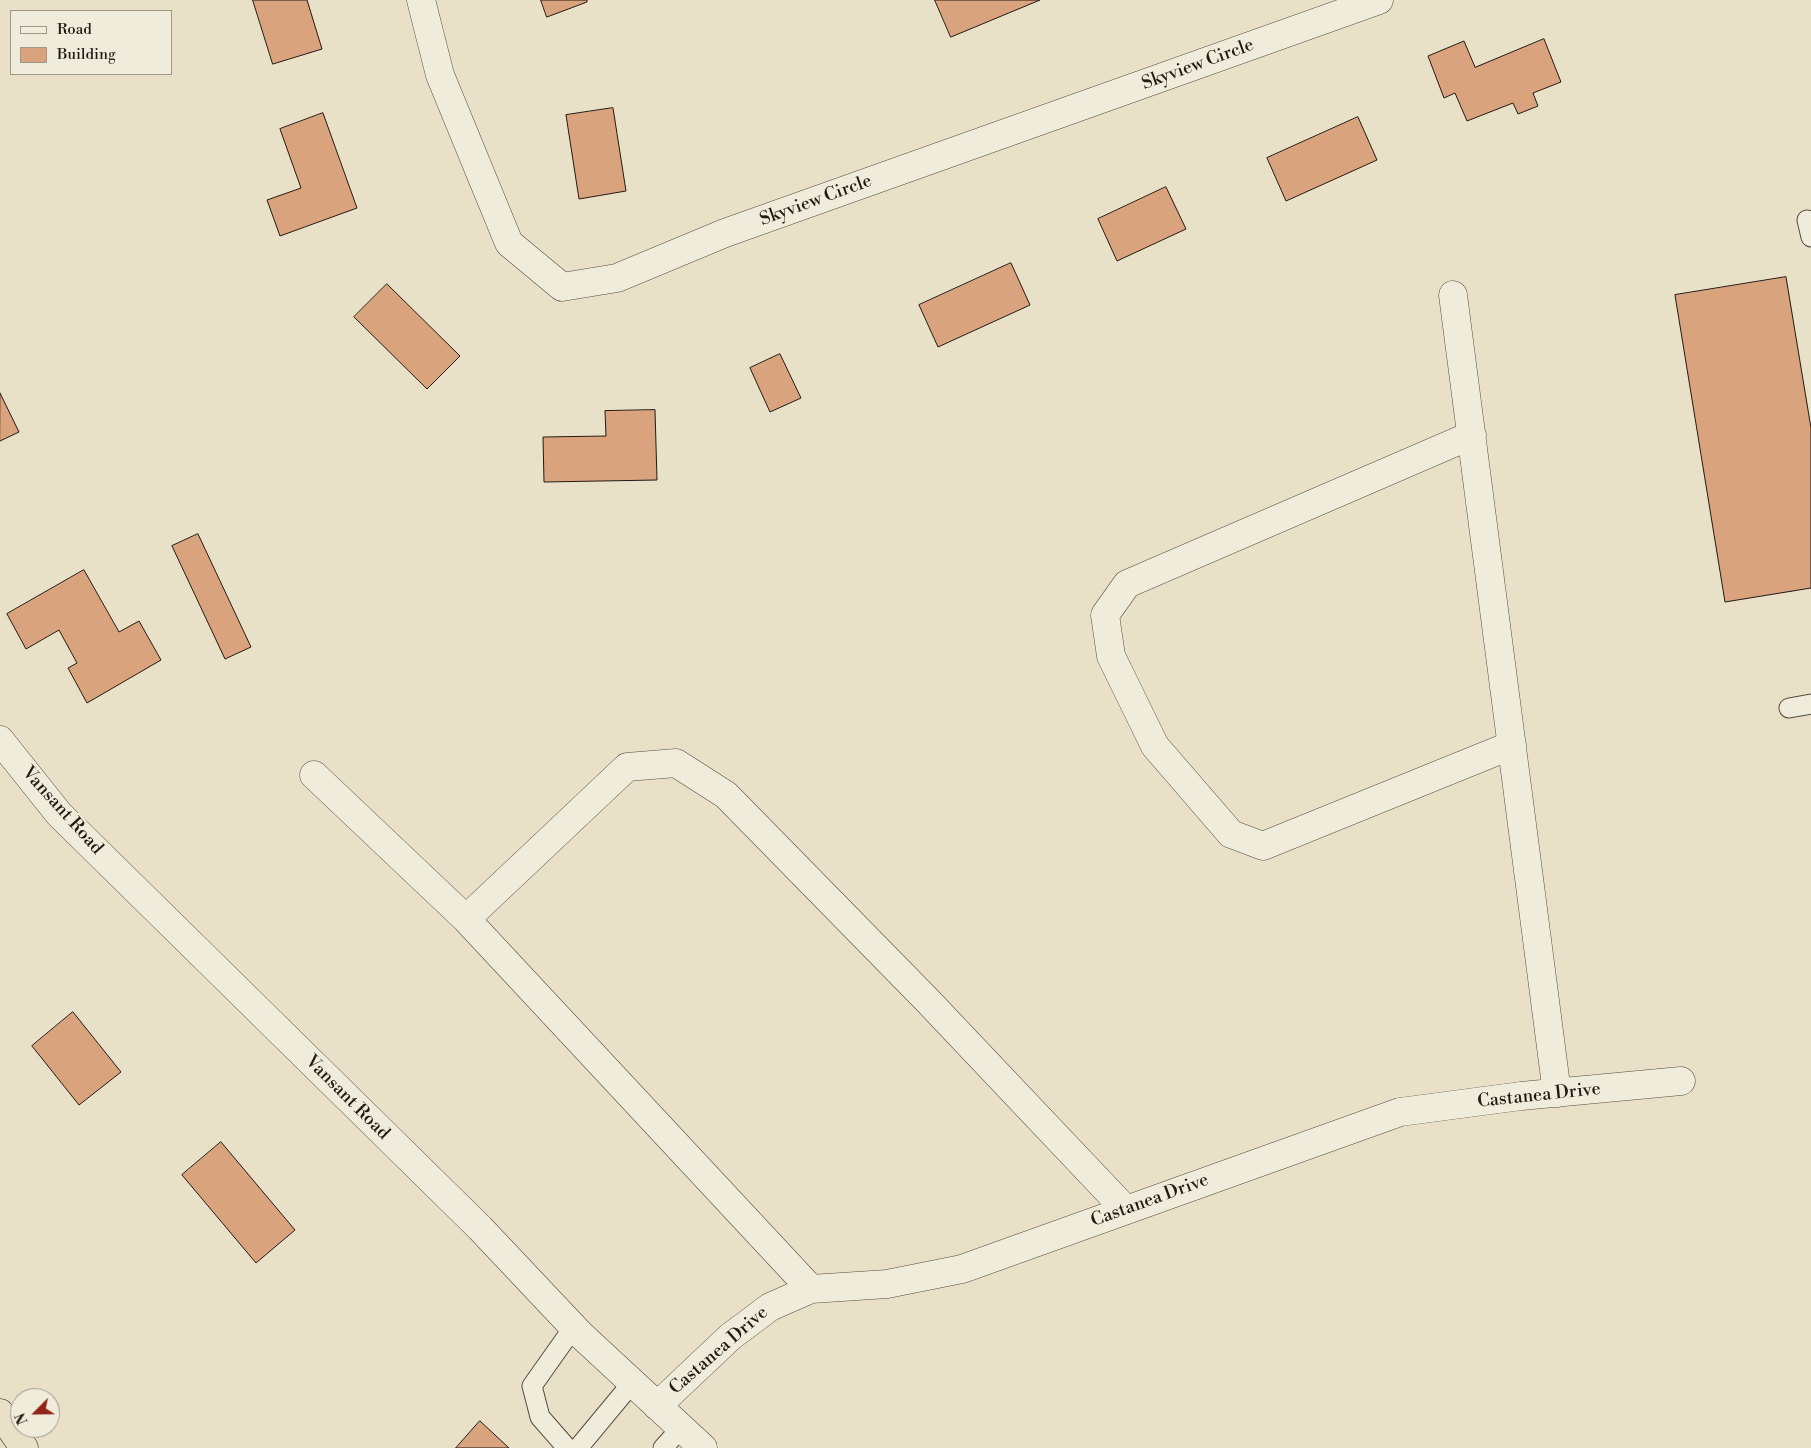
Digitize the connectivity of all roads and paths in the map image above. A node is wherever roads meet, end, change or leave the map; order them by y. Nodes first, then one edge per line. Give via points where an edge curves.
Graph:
1 (421, 0) edge
2 (1378, 0) edge
3 (1454, 295) dead end
4 (1472, 435) junction
5 (1811, 704) edge
6 (1789, 708) dead end
7 (0, 740) edge
8 (1512, 744) junction
9 (314, 775) dead end
10 (466, 920) junction
11 (1681, 1081) dead end
12 (1557, 1093) junction
13 (1126, 1210) junction
14 (811, 1289) junction
15 (574, 1328) junction
16 (632, 1383) junction
17 (657, 1406) junction
18 (0, 1413) edge
19 (681, 1428) junction
20 (24, 1448) edge
21 (567, 1448) edge
22 (578, 1448) edge
23 (663, 1448) edge
24 (703, 1448) edge

1 - 2 street, Skyview Circle via 440,75 509,243 562,287 617,278 725,233
3 - 4 street
4 - 8 street
4 - 8 street via 1127,584 1105,615 1111,656 1155,746 1231,834 1263,846
5 - 6 lane
7 - 15 street, Vansant Road via 59,814 480,1228
8 - 12 street
9 - 10 street
10 - 13 street via 627,767 676,763 726,795 928,1000
10 - 14 street
11 - 12 street, Castanea Drive
12 - 13 street, Castanea Drive via 1400,1112
13 - 14 street, Castanea Drive via 962,1269 886,1284
14 - 17 street, Castanea Drive via 770,1307 730,1337
15 - 16 street, Vansant Road
15 - 21 lane via 532,1386 540,1417
16 - 17 street, Vansant Road
16 - 22 lane
17 - 19 street, Vansant Road
18 - 20 highway
19 - 23 lane
19 - 24 street, Vansant Road

